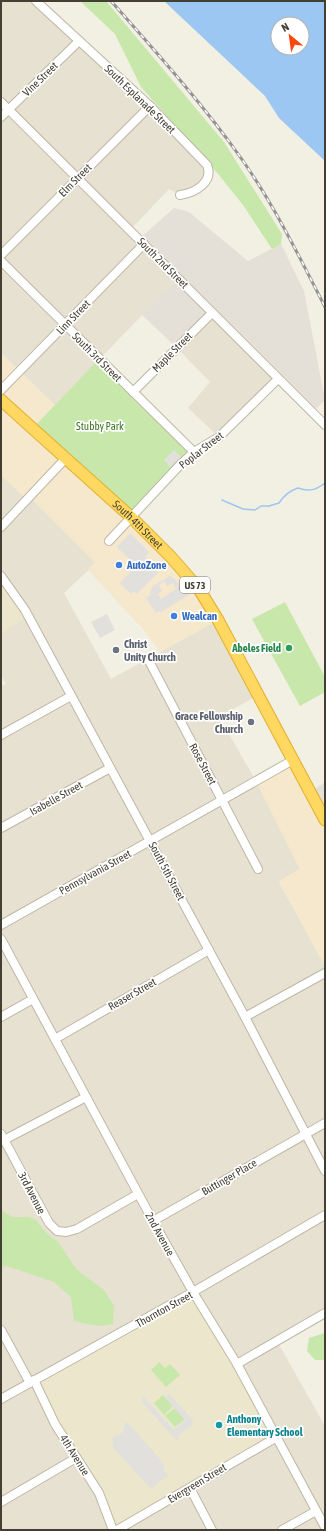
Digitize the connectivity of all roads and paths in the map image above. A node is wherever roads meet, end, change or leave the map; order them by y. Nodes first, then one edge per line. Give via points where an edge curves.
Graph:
1 (36, 1) edge
2 (79, 41) junction
3 (1, 102) edge
4 (150, 106) junction
5 (8, 110) junction
6 (1, 117) edge
7 (77, 178) junction
8 (180, 194) dead end
9 (144, 244) junction
10 (1, 255) edge
11 (1, 260) edge
12 (212, 312) junction
13 (66, 325) junction
14 (278, 379) junction
15 (1, 390) edge
16 (133, 392) junction
17 (1, 400) edge
18 (325, 425) edge
19 (194, 452) junction
20 (66, 458) junction
21 (130, 517) junction
22 (1, 527) edge
23 (109, 541) dead end
24 (1, 576) edge
25 (148, 659) dead end
26 (71, 696) junction
27 (1, 735) edge
28 (293, 760) junction
29 (110, 768) junction
30 (223, 800) junction
31 (325, 820) edge
32 (1, 828) edge
33 (151, 841) junction
34 (258, 869) dead end
35 (1, 925) edge
36 (1, 939) edge
37 (209, 950) junction
38 (325, 973) edge
39 (34, 1000) junction
40 (1, 1017) edge
41 (245, 1017) junction
42 (55, 1039) junction
43 (86, 1097) junction
44 (325, 1122) edge
45 (306, 1133) junction
46 (3, 1137) edge
47 (325, 1170) edge
48 (138, 1194) junction
49 (325, 1215) edge
50 (153, 1221) junction
51 (193, 1292) junction
52 (325, 1313) edge
53 (1, 1330) edge
54 (237, 1364) junction
55 (32, 1381) junction
56 (1, 1398) edge
57 (277, 1436) junction
58 (76, 1458) junction
59 (190, 1488) junction
60 (1, 1502) edge
61 (316, 1511) junction
62 (325, 1526) edge
63 (113, 1530) edge
64 (117, 1530) edge
65 (212, 1530) edge
66 (282, 1530) edge

1 - 2 street, South Esplanade Street
2 - 4 street, South Esplanade Street
2 - 5 street, Vine Street
3 - 5 street, South 2nd Street
4 - 7 street, Elm Street
4 - 8 street, South Esplanade Street via 210,171 208,178 197,190 189,194
5 - 6 street, Vine Street
5 - 7 street, South 2nd Street
7 - 9 street, South 2nd Street
7 - 10 street, Elm Street
9 - 12 street, South 2nd Street
9 - 13 street, Linn Street
11 - 13 street, South 3rd Street
12 - 14 street, South 2nd Street
12 - 16 street, Maple Street
13 - 15 street, Linn Street
13 - 16 street, South 3rd Street
14 - 18 street, South 2nd Street
14 - 19 street, Poplar Street via 219,437
16 - 19 street, South 3rd Street
17 - 20 highway, South 4th Street / US 73
19 - 21 street, Poplar Street
20 - 21 highway, South 4th Street / US 73
20 - 22 street
21 - 23 street, Poplar Street
21 - 28 highway, South 4th Street / US 73 via 170,556 198,589 218,620
24 - 26 street, South 5th Street via 25,610
25 - 30 street, Rose Street
26 - 27 street
26 - 29 street, South 5th Street
28 - 30 street, Pennsylvania Street
28 - 31 highway, South 4th Street / US 73
29 - 32 street, Isabelle Street
29 - 33 street, South 5th Street
30 - 33 street, Pennsylvania Street
30 - 34 street, Rose Street
33 - 35 street, Pennsylvania Street
33 - 37 street, South 5th Street
36 - 39 street, 2nd Avenue
37 - 41 street, South 5th Street
37 - 42 street, Reaser Street
38 - 41 street
39 - 40 street
39 - 42 street, 2nd Avenue
41 - 45 street, South 5th Street
42 - 43 street, 2nd Avenue
43 - 46 street
43 - 48 street, 2nd Avenue
44 - 45 street, Buttinger Place
45 - 47 street, South 5th Street
45 - 50 street, Buttinger Place
46 - 48 street, 3rd Avenue via 49,1222 57,1231 77,1229
48 - 50 street, 2nd Avenue
49 - 51 street, Thornton Street
50 - 51 street, 2nd Avenue
51 - 54 street, 2nd Avenue
51 - 55 street, Thornton Street
52 - 54 street
53 - 55 street, 4th Avenue
54 - 57 street, 2nd Avenue
55 - 56 street, Thornton Street
55 - 58 street, 4th Avenue
57 - 59 street, Evergreen Street
57 - 61 street, 2nd Avenue
58 - 60 street
58 - 63 street, 4th Avenue via 99,1493
59 - 64 street, Evergreen Street
59 - 65 street
61 - 62 street, 2nd Avenue
61 - 66 street

